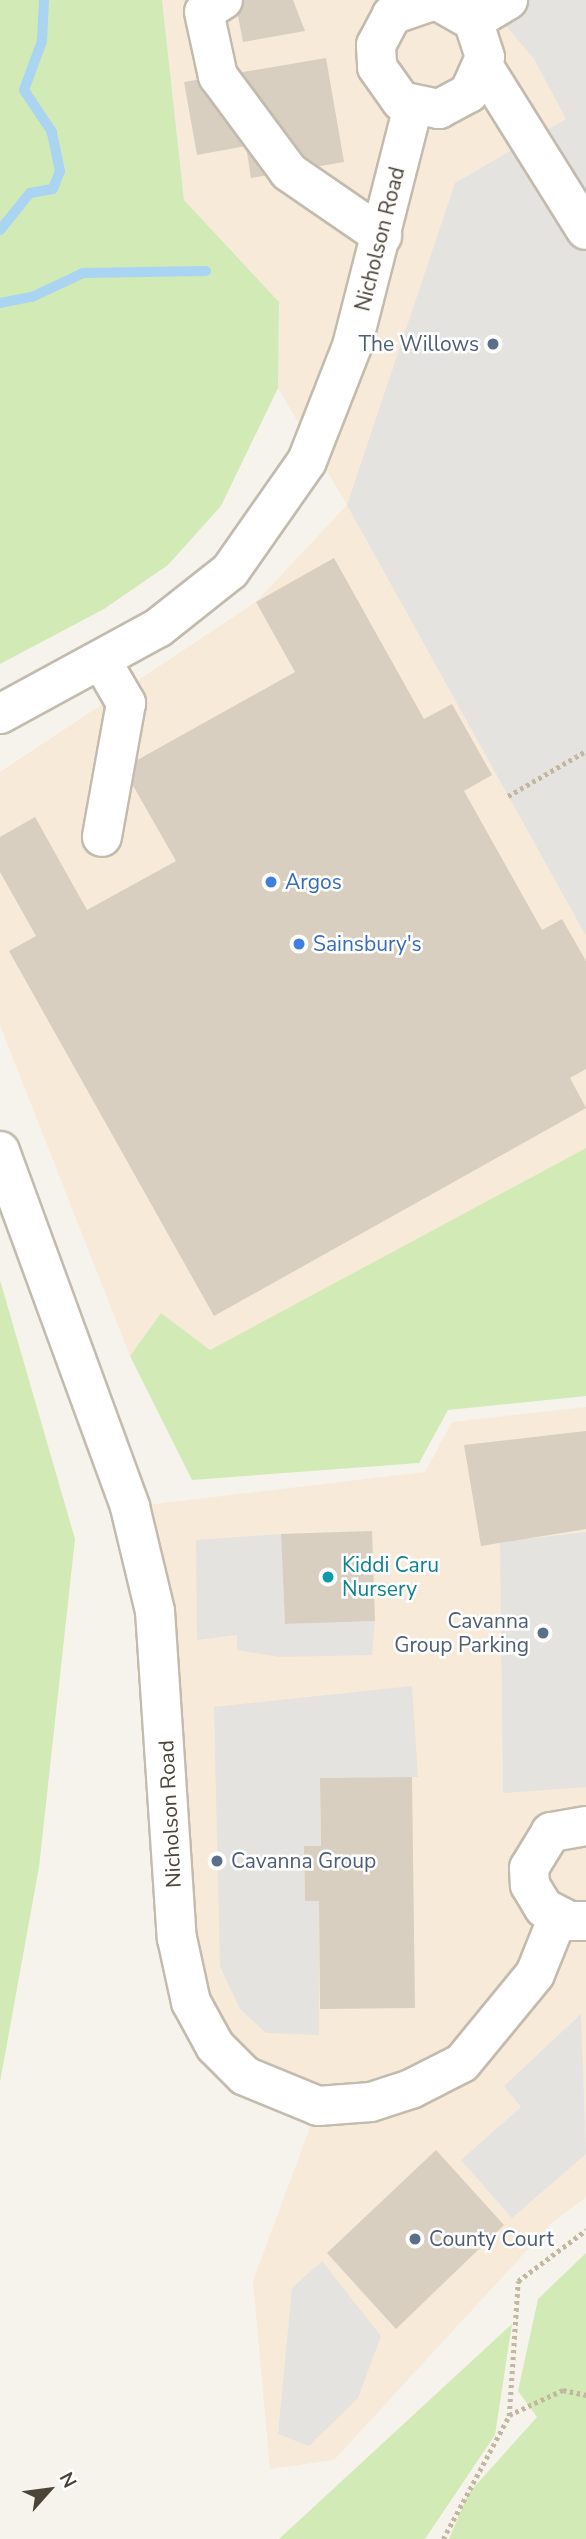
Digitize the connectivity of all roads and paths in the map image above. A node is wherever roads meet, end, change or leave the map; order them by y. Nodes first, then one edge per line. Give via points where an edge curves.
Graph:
1 (223, 0) edge
2 (435, 0) edge
3 (508, 0) edge
4 (384, 7) edge
5 (474, 21) junction
6 (484, 67) junction
7 (413, 107) junction
8 (586, 230) edge
9 (382, 236) junction
10 (101, 660) junction
11 (0, 714) edge
12 (586, 751) edge
13 (508, 796) dead end
14 (102, 837) dead end
15 (0, 1151) edge
16 (586, 1826) edge
17 (572, 1919) edge
18 (586, 2230) edge
19 (586, 2395) edge
20 (509, 2416) junction
21 (443, 2539) edge

1 - 9 lane via 204,12 218,76 289,172
2 - 4 lane
2 - 5 lane
3 - 5 lane
4 - 7 lane via 376,45 377,67 388,90
5 - 6 lane via 483,38
6 - 7 lane via 457,103
6 - 8 lane
7 - 9 lane, Nicholson Road
9 - 10 lane, Nicholson Road via 352,346 307,461 230,572 158,628
10 - 11 lane, Nicholson Road
10 - 14 lane via 126,703
12 - 13 path
15 - 17 lane, Nicholson Road via 131,1507 155,1611 177,1938 191,2002 215,2046 245,2076 318,2106 371,2102 411,2089 462,2063 535,1974
16 - 17 lane, Nicholson Road via 551,1832 531,1859 537,1900
18 - 20 path via 518,2281
19 - 20 path via 563,2390
20 - 21 path

